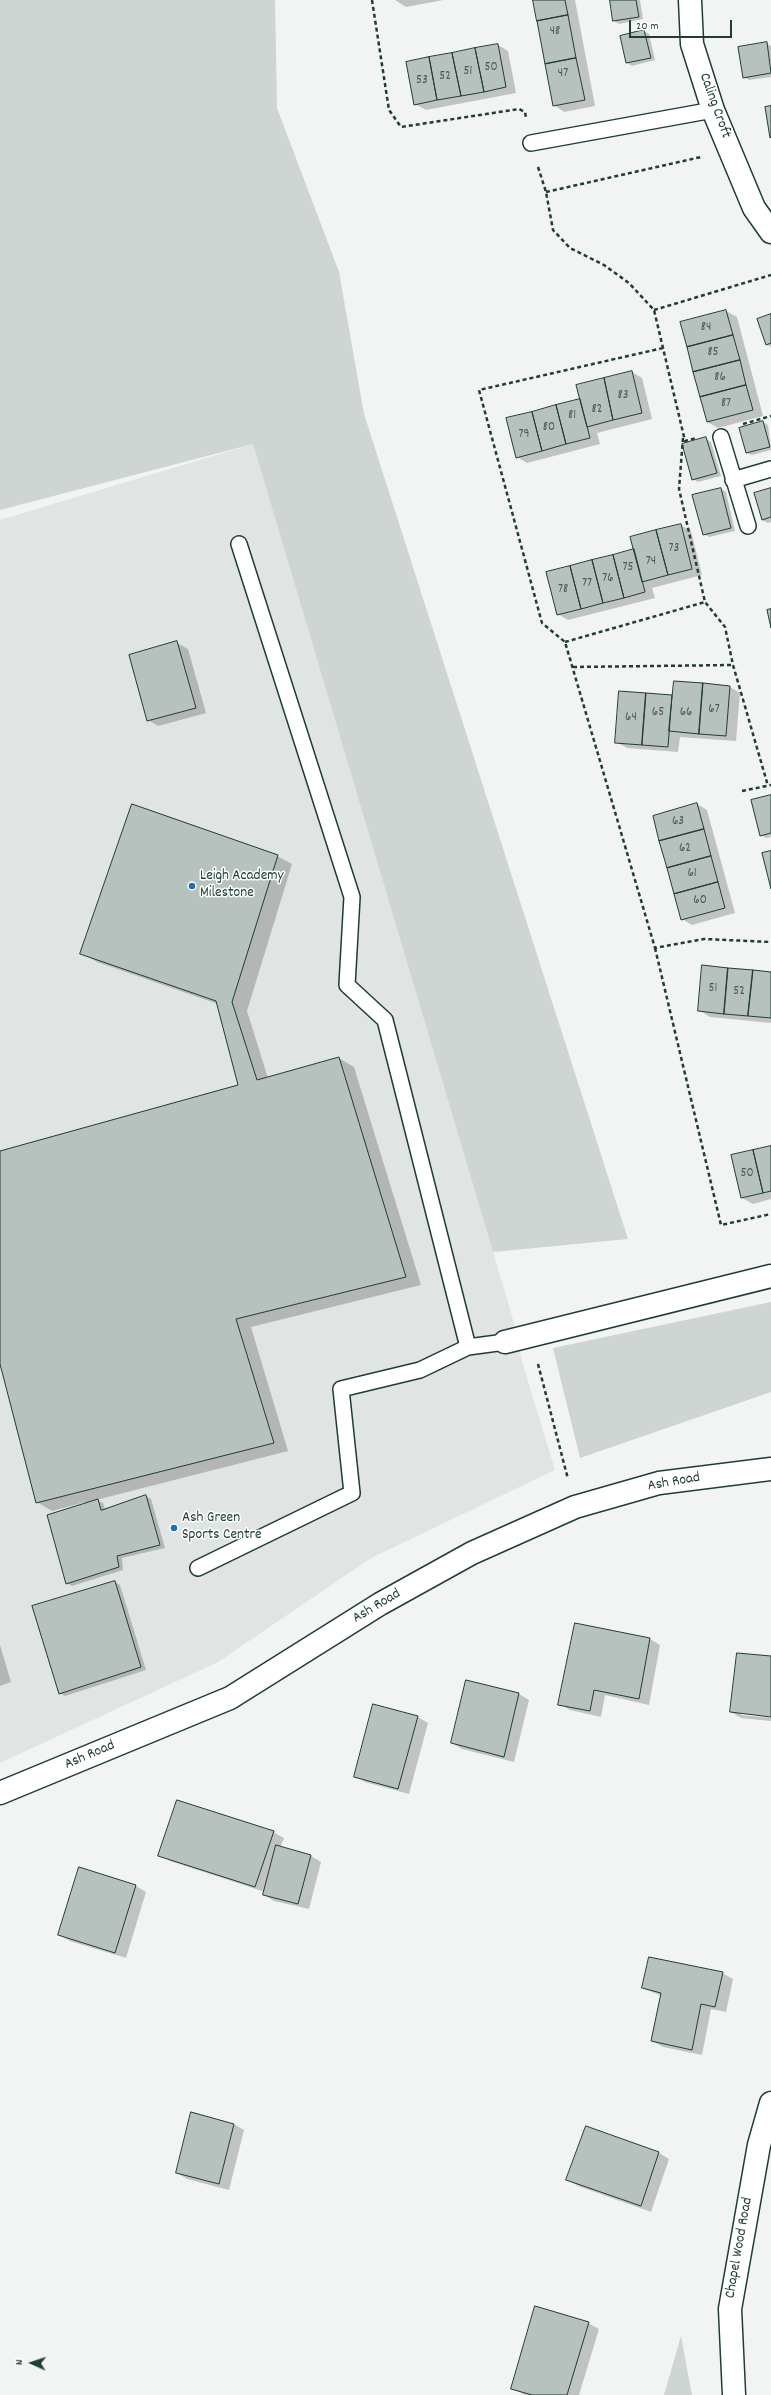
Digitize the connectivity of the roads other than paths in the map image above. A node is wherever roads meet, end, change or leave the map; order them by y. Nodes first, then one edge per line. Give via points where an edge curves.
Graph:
1 (690, 0) edge
2 (713, 110) junction
3 (531, 143) road end
4 (771, 232) edge
5 (721, 437) dead end
6 (771, 469) edge
7 (733, 480) junction
8 (748, 526) dead end
9 (239, 544) dead end
10 (771, 1276) edge
11 (504, 1342) joint
12 (468, 1347) junction
13 (771, 1469) edge
14 (198, 1568) dead end
15 (0, 1793) edge
16 (771, 2103) edge
17 (734, 2395) edge

1 - 2 street, Caling Croft via 692,44
2 - 3 lane
2 - 4 street, Caling Croft via 754,208
5 - 7 lane
6 - 7 lane
7 - 8 lane
9 - 12 lane via 352,897 347,985 385,1020
10 - 11 street
11 - 12 lane
12 - 14 lane via 420,1370 341,1389 352,1493
13 - 15 street, Ash Road via 659,1483 575,1507 472,1553 380,1604 230,1698
16 - 17 street, Chapel Wood Road via 759,2145 730,2309

